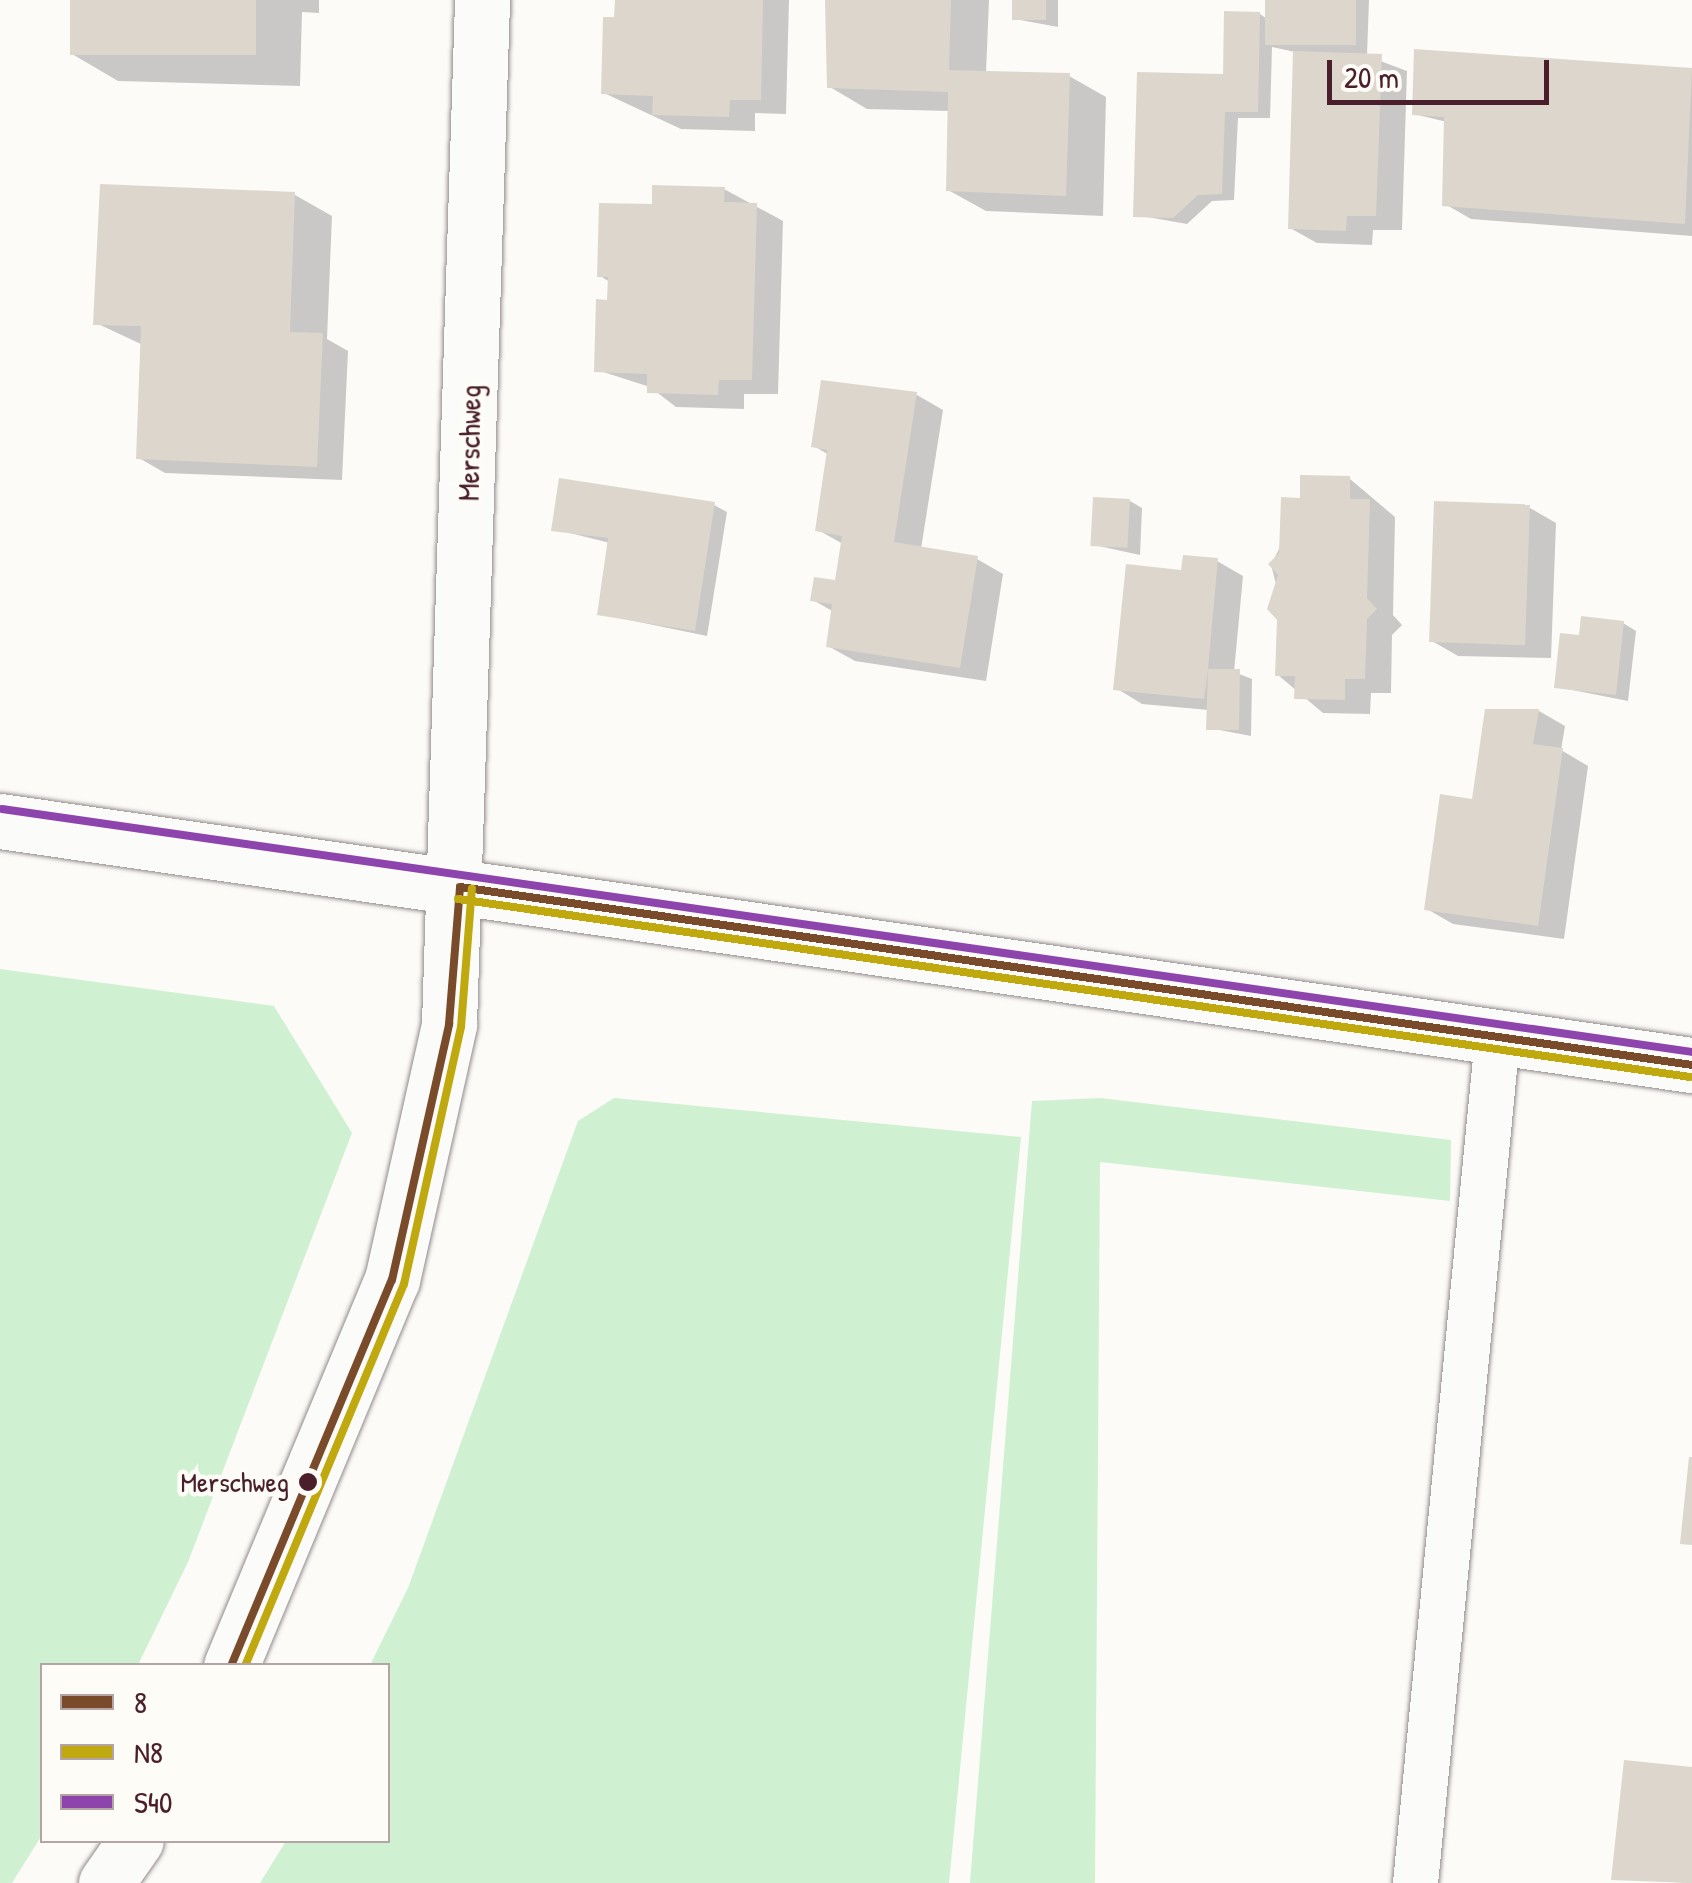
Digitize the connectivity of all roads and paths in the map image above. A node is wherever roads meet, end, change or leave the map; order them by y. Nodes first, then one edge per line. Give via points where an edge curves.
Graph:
1 (482, 0) edge
2 (0, 822) edge
3 (460, 887) junction
4 (1497, 1037) junction
5 (1692, 1066) edge
6 (232, 1663) edge
7 (134, 1843) edge
8 (106, 1883) edge
9 (1416, 1883) edge

1 - 3 street, Merschweg
2 - 3 street
3 - 4 street
3 - 6 street, Merschweg via 449,1024 392,1280
4 - 5 street
4 - 9 lane
7 - 8 street

